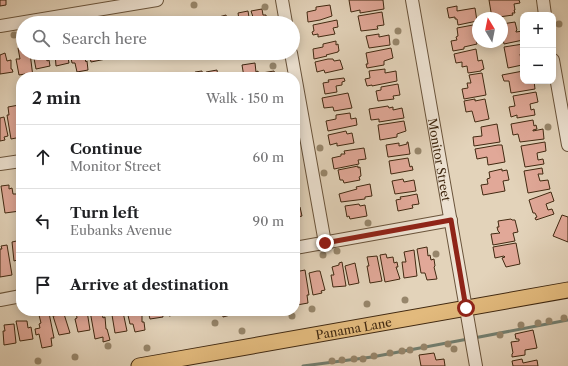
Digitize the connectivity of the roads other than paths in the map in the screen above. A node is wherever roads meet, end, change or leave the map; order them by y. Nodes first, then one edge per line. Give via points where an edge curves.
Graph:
1 (157, 0) edge
2 (282, 0) edge
3 (412, 0) edge
4 (542, 0) edge
5 (544, 12) edge
6 (60, 16) edge
7 (285, 16) edge
8 (16, 23) edge
9 (0, 26) edge
10 (292, 60) edge
11 (293, 72) edge
12 (556, 77) edge
13 (300, 122) edge
14 (568, 145) edge
15 (16, 162) edge
16 (0, 164) edge
17 (451, 220) junction
18 (325, 243) junction
19 (300, 247) edge
20 (568, 290) edge
21 (16, 297) edge
22 (0, 300) edge
23 (466, 308) junction
24 (139, 366) edge
25 (476, 366) edge

1 - 6 street
2 - 7 street
3 - 17 street, Monitor Street
4 - 5 street
8 - 9 street
10 - 11 street
12 - 14 street
13 - 18 street
15 - 16 street
17 - 18 street
17 - 23 street, Monitor Street
18 - 19 street
20 - 23 main road, Panama Lane
21 - 22 street
23 - 24 main road, Panama Lane
23 - 25 street, Monitor Street

